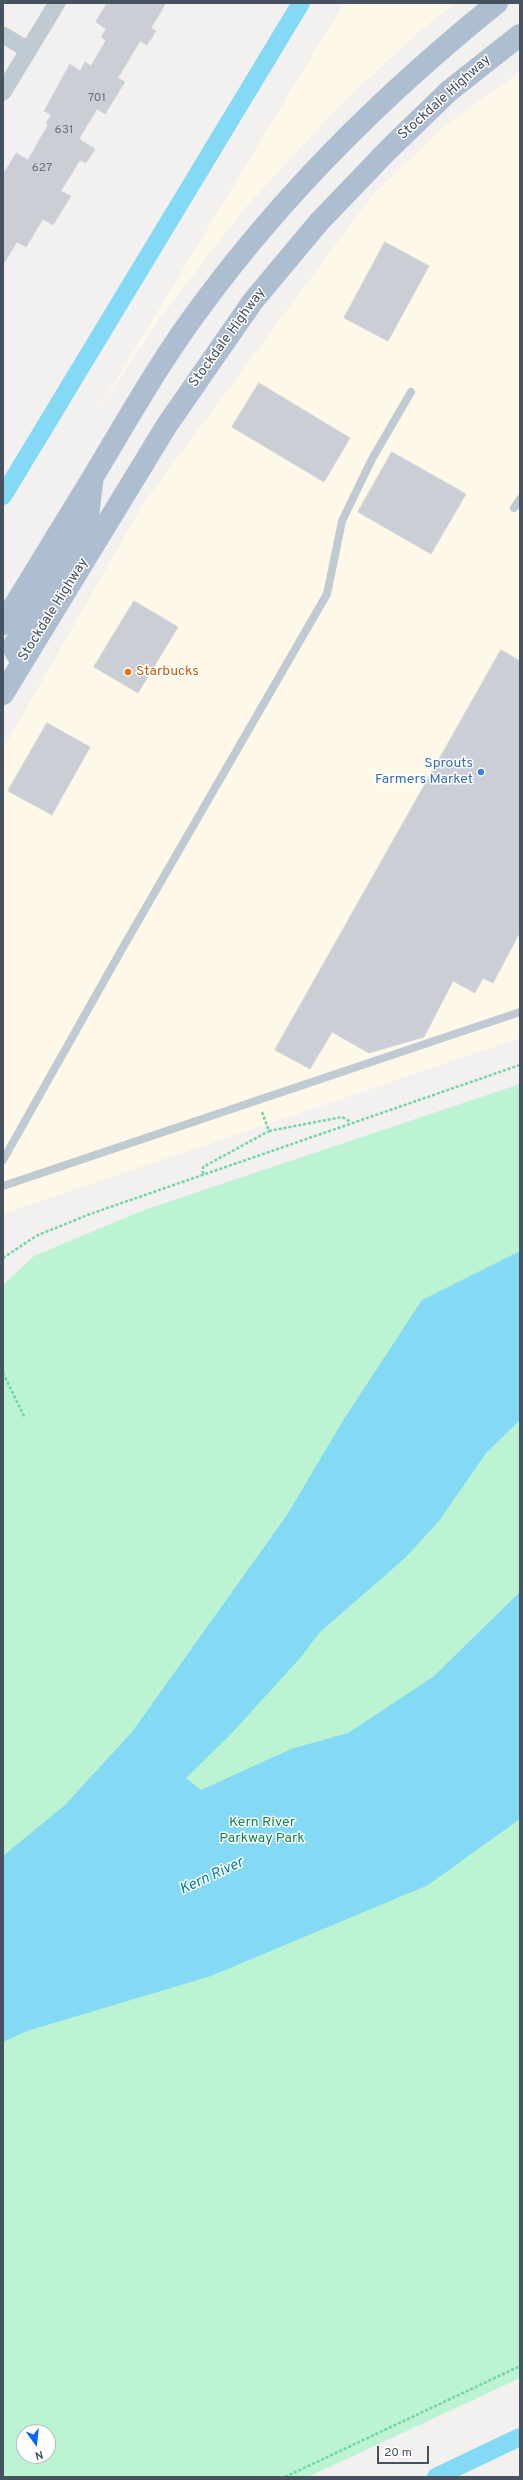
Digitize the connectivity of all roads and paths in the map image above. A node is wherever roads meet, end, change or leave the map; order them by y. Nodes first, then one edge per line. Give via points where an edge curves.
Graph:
1 (57, 3) edge
2 (497, 3) edge
3 (3, 35) edge
4 (520, 35) edge
5 (28, 50) junction
6 (3, 92) edge
7 (411, 392) dead end
8 (92, 478) junction
9 (520, 499) edge
10 (514, 508) dead end
11 (3, 624) edge
12 (22, 662) junction
13 (3, 694) edge
14 (520, 1012) edge
15 (520, 1065) edge
16 (259, 1102) junction
17 (352, 1122) junction
18 (269, 1131) junction
19 (3, 1160) edge
20 (203, 1174) junction
21 (3, 1186) edge
22 (3, 1258) edge
23 (3, 1373) edge
24 (25, 1418) dead end
25 (520, 2366) edge
26 (285, 2477) edge

1 - 5 street
2 - 8 main road via 450,41 369,116 269,223 209,295 180,336
3 - 5 street
4 - 12 main road, Stockdale Highway via 449,92 388,150 319,222 253,301 167,425
5 - 6 street
7 - 19 lane via 372,459 342,521 327,594
8 - 11 main road
8 - 12 main road via 88,517 15,643 15,651
9 - 10 lane
12 - 13 main road, Stockdale Highway
14 - 16 lane
15 - 17 path
16 - 18 path
16 - 21 lane
17 - 18 path via 342,1117
17 - 20 path
18 - 20 path via 203,1167
20 - 22 path via 36,1236
23 - 24 path
25 - 26 path

